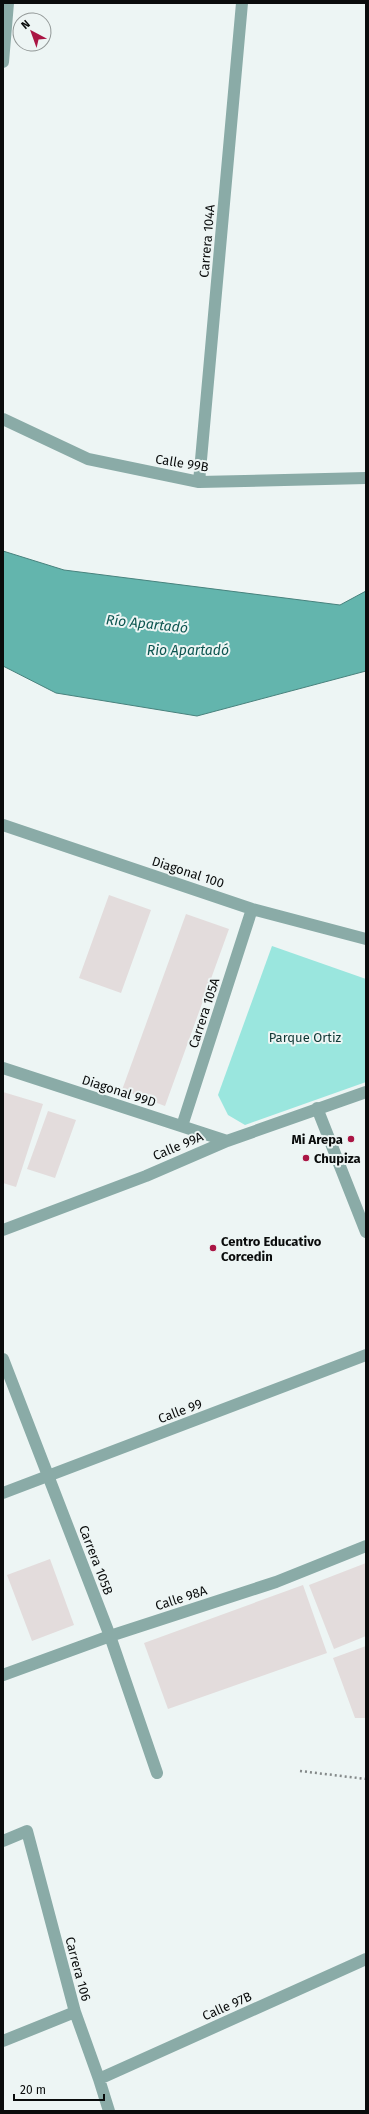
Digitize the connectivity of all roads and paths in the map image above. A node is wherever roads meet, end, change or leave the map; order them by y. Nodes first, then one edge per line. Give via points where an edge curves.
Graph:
1 (8, 3) edge
2 (242, 3) edge
3 (3, 62) edge
4 (3, 419) edge
5 (366, 478) edge
6 (199, 482) junction
7 (3, 825) edge
8 (252, 909) junction
9 (366, 939) edge
10 (3, 1068) edge
11 (366, 1092) edge
12 (317, 1108) junction
13 (182, 1126) junction
14 (227, 1141) junction
15 (3, 1230) edge
16 (366, 1232) edge
17 (366, 1355) edge
18 (3, 1359) edge
19 (50, 1476) junction
20 (3, 1493) edge
21 (366, 1546) edge
22 (110, 1636) junction
23 (3, 1675) edge
24 (300, 1770) dead end
25 (157, 1773) dead end
26 (366, 1779) edge
27 (3, 1841) edge
28 (366, 1959) edge
29 (75, 2012) junction
30 (3, 2041) edge
31 (100, 2079) junction
32 (109, 2111) edge

1 - 3 street
2 - 6 street, Carrera 104A
4 - 6 street, Calle 99B via 88,459
5 - 6 street, Calle 99B
7 - 8 street, Diagonal 100
8 - 9 street, Diagonal 100
8 - 13 street, Carrera 105A
10 - 13 street, Diagonal 99D
11 - 12 street, Calle 99A
12 - 14 street, Calle 99A
12 - 16 street
13 - 14 street, Diagonal 99D
14 - 15 street, Calle 99A via 146,1176
17 - 19 street, Calle 99
18 - 19 street, Carrera 105B
19 - 20 street, Calle 99
19 - 22 street, Carrera 105B
21 - 22 street, Calle 98A via 276,1582
22 - 23 street, Calle 98A
22 - 25 street, Carrera 105B
24 - 26 path
27 - 29 street, Carrera 106 via 27,1831
28 - 31 street, Calle 97B
29 - 30 street
29 - 31 street, Carrera 106
31 - 32 street, Carrera 106

